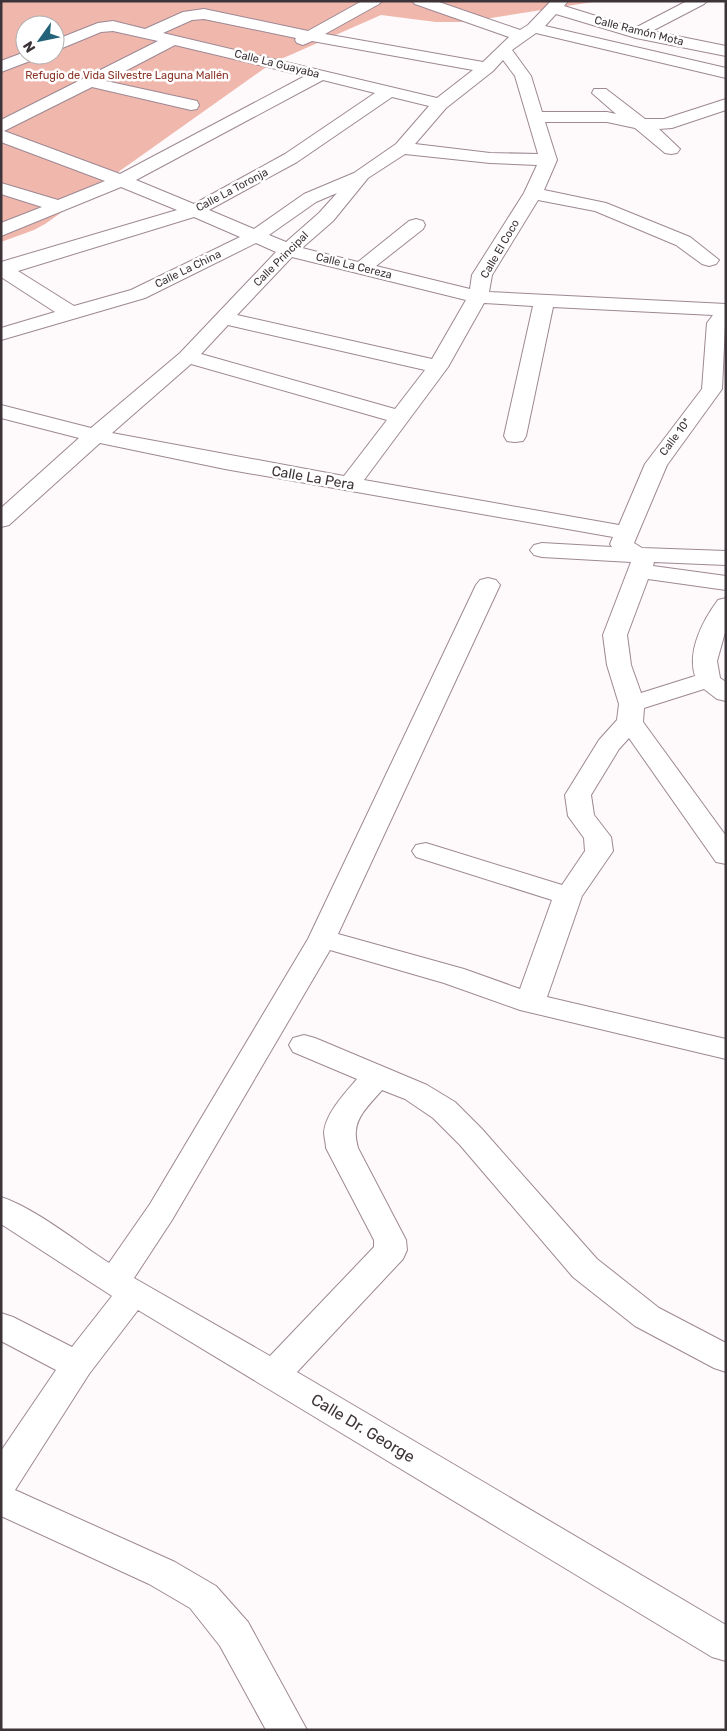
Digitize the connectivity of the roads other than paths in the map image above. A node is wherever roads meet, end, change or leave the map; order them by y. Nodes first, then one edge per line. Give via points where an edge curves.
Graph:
1 (374, 1) edge
2 (420, 1) edge
3 (699, 1) edge
4 (556, 4) edge
5 (529, 32) junction
6 (636, 33) junction
7 (147, 34) junction
8 (309, 36) junction
9 (173, 40) junction
10 (65, 42) edge
11 (378, 49) junction
12 (504, 50) junction
13 (726, 51) edge
14 (15, 62) edge
15 (268, 62) junction
16 (1, 67) edge
17 (487, 68) junction
18 (726, 73) edge
19 (325, 76) junction
20 (90, 82) junction
21 (387, 93) junction
22 (600, 93) dead end
23 (440, 104) junction
24 (726, 104) edge
25 (191, 105) dead end
26 (535, 117) junction
27 (642, 124) junction
28 (1, 127) edge
29 (1, 136) edge
30 (402, 148) junction
31 (672, 150) dead end
32 (548, 160) junction
33 (362, 174) junction
34 (120, 182) junction
35 (1, 188) edge
36 (533, 193) junction
37 (60, 206) junction
38 (194, 211) junction
39 (416, 225) dead end
40 (1, 230) edge
41 (254, 236) junction
42 (288, 250) junction
43 (709, 260) dead end
44 (362, 268) junction
45 (2, 269) edge
46 (478, 297) junction
47 (544, 300) junction
48 (726, 311) edge
49 (72, 314) junction
50 (224, 318) junction
51 (2, 333) edge
52 (188, 357) junction
53 (438, 367) junction
54 (1, 410) edge
55 (401, 417) junction
56 (95, 436) junction
57 (516, 436) dead end
58 (349, 484) junction
59 (1, 520) edge
60 (628, 533) junction
61 (542, 550) dead end
62 (726, 558) edge
63 (639, 563) junction
64 (726, 583) edge
65 (488, 585) dead end
66 (726, 605) edge
67 (717, 687) edge
68 (631, 713) junction
69 (426, 850) dead end
70 (726, 856) edge
71 (568, 896) junction
72 (322, 940) junction
73 (530, 1003) junction
74 (304, 1045) dead end
75 (726, 1049) edge
76 (378, 1075) junction
77 (1, 1209) edge
78 (122, 1287) junction
79 (1, 1326) edge
80 (726, 1359) edge
81 (77, 1365) junction
82 (273, 1375) junction
83 (1, 1481) edge
84 (1, 1500) edge
85 (726, 1646) edge
86 (287, 1730) edge

1 - 8 street
2 - 5 street
3 - 6 street
4 - 5 street, Calle Principal
4 - 6 street, Calle Ramón Mota
5 - 12 street, Calle Principal
5 - 18 street
6 - 13 street, Calle Ramón Mota
7 - 8 street via 198,14
7 - 9 street, Calle La Guayaba
7 - 10 street, Calle La Guayaba via 113,26 98,28
8 - 11 street
8 - 15 street
9 - 15 street, Calle La Guayaba
9 - 20 street
11 - 17 street
11 - 19 street
12 - 17 street, Calle Principal
12 - 26 street via 523,76
14 - 16 street
15 - 19 street, Calle La Guayaba
17 - 23 street, Calle Principal
19 - 21 street, Calle La Guayaba
19 - 34 street
20 - 25 street
20 - 28 street
21 - 23 street, Calle La Guayaba
21 - 38 street, Calle La Toronja via 291,158
22 - 27 street
23 - 30 street, Calle Principal
24 - 27 street via 666,124
26 - 27 street via 607,117
26 - 32 street
27 - 31 street
29 - 34 street, Calle La Cereza
30 - 32 street via 490,158
30 - 33 street, Calle Principal
32 - 36 street, Calle El Coco
33 - 41 street, Calle La China via 310,198
33 - 42 street, Calle Principal via 326,217
34 - 37 street
34 - 38 street, Calle La Cereza
35 - 37 street
36 - 43 street via 600,207 682,241
36 - 46 street, Calle El Coco via 482,275
37 - 40 street
38 - 41 street, Calle La Cereza
38 - 45 street, Calle La Toronja
39 - 44 street
41 - 42 street, Calle La Cereza
41 - 49 street, Calle La China via 138,294
42 - 44 street, Calle La Cereza
42 - 50 street, Calle Principal
44 - 46 street, Calle La Cereza
45 - 49 street
46 - 47 street, Calle La Cereza
46 - 53 street, Calle El Coco
47 - 48 street, Calle La Cereza
47 - 57 street
48 - 60 street, Calle 10ª via 718,323 712,389 656,464
49 - 51 street, Calle La China
50 - 52 street, Calle Principal
50 - 53 street
52 - 55 street
52 - 56 street, Calle Principal
53 - 55 street, Calle El Coco
54 - 56 street, Calle La Pera
55 - 58 street, Calle El Coco
56 - 58 street, Calle La Pera
56 - 59 street, Calle Principal
58 - 60 street, Calle La Pera
60 - 63 street via 622,544
61 - 63 street
62 - 63 street
63 - 64 street
63 - 68 street via 615,635
65 - 72 street
66 - 67 street via 718,619 704,663
67 - 68 street
68 - 70 street
68 - 71 street via 578,795 581,816 597,837 599,851
69 - 71 street
71 - 73 street
72 - 73 street via 454,976
72 - 78 street via 161,1212
73 - 75 street
74 - 76 street
76 - 80 street via 416,1092 444,1110 471,1136 585,1268 647,1317
76 - 82 street via 356,1102 340,1131 342,1148 390,1240 391,1250
77 - 78 street, Calle Dr. George
78 - 81 street via 124,1305
78 - 82 street, Calle Dr. George
79 - 81 street
81 - 83 street
82 - 85 street, Calle Dr. George
84 - 86 street via 162,1573 203,1597 234,1634

